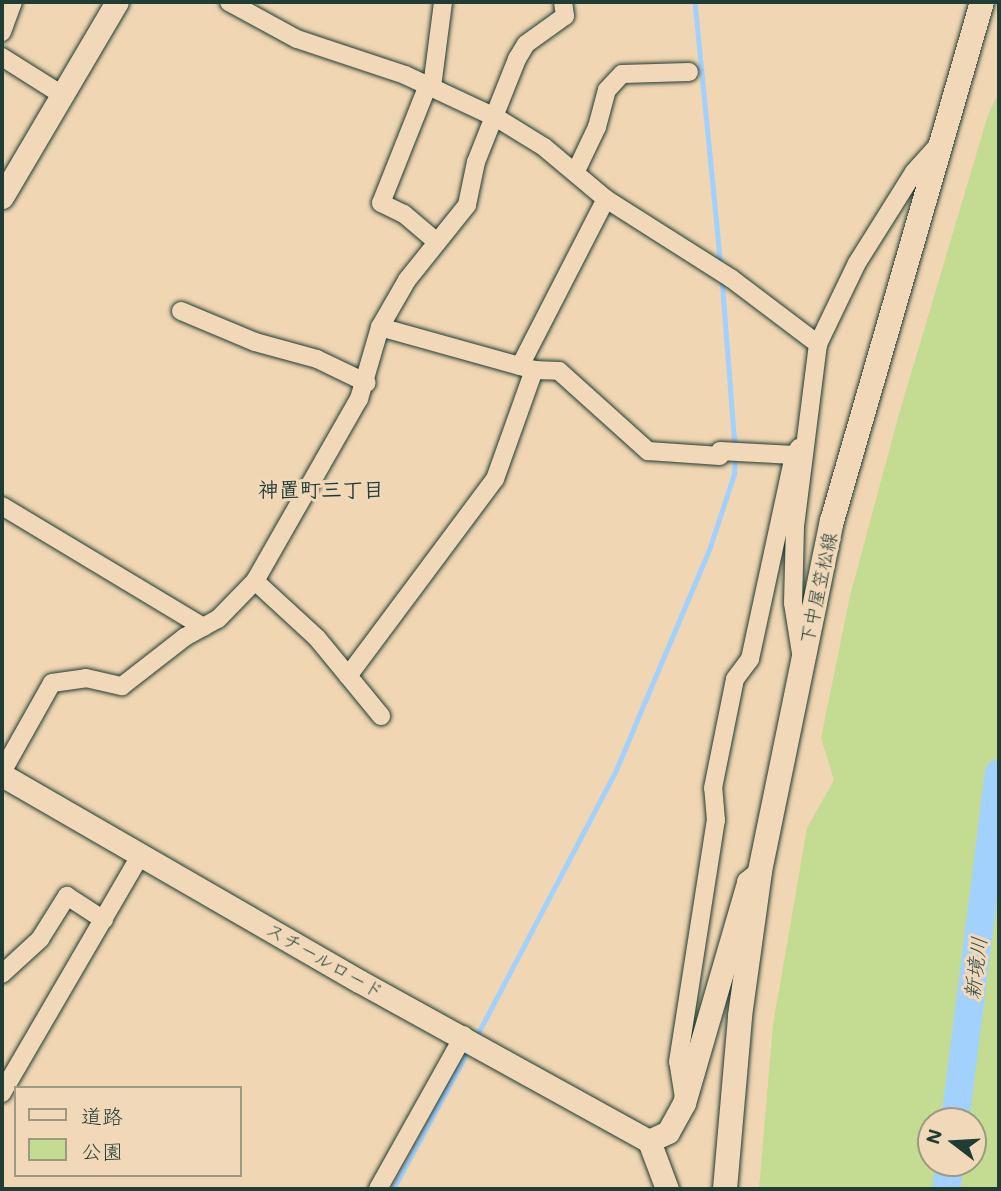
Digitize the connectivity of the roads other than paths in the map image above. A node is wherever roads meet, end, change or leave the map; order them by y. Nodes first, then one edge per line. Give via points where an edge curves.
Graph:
1 (13, 2) edge
2 (117, 2) edge
3 (229, 2) edge
4 (443, 2) edge
5 (563, 2) edge
6 (982, 2) edge
7 (2, 32) edge
8 (2, 57) edge
9 (689, 72) dead end
10 (430, 85) junction
11 (62, 94) junction
12 (497, 118) junction
13 (941, 141) junction
14 (576, 171) junction
15 (2, 197) edge
16 (606, 199) junction
17 (437, 243) junction
18 (181, 311) dead end
19 (380, 327) junction
20 (818, 344) junction
21 (527, 368) junction
22 (367, 383) junction
23 (810, 430) junction
24 (794, 455) junction
25 (2, 506) edge
26 (255, 581) junction
27 (204, 627) junction
28 (802, 663) junction
29 (348, 676) junction
30 (381, 716) dead end
31 (2, 773) edge
32 (140, 856) junction
33 (760, 871) junction
34 (104, 920) junction
35 (2, 974) edge
36 (472, 1040) junction
37 (8, 1070) edge
38 (2, 1093) edge
39 (684, 1103) junction
40 (649, 1141) junction
41 (378, 1189) edge
42 (667, 1189) edge
43 (725, 1189) edge

1 - 7 street
2 - 11 street
3 - 10 street via 298,40
4 - 10 street
5 - 12 street via 565,16 526,44 517,59 497,106
6 - 13 main road, 下中屋笠松線
8 - 11 street
9 - 14 street via 622,74 607,90 597,127
10 - 12 street
10 - 17 street via 381,203 404,214
11 - 15 street
12 - 14 street
12 - 17 street via 476,162 467,205
13 - 20 street via 914,172 857,263
13 - 28 main road, 下中屋笠松線 via 832,521
14 - 16 street
16 - 20 street via 722,274
16 - 21 street
17 - 19 street via 407,280
18 - 22 street via 255,342 317,359
19 - 21 street
19 - 22 street
20 - 23 street
21 - 24 street via 559,371 648,451
21 - 29 street via 495,479
22 - 26 street
23 - 24 street
23 - 28 street via 795,526 793,603
24 - 39 street via 750,660 735,679 713,789 716,820 678,1062
25 - 27 street
26 - 27 street
26 - 29 street via 317,638
27 - 31 street via 122,686 86,678 52,683
28 - 33 main road, 下中屋笠松線
29 - 30 street
31 - 32 street, スチールロード
32 - 34 street
32 - 36 street, スチールロード
33 - 39 street via 748,882
33 - 43 main road, 下中屋笠松線 via 740,1016
34 - 35 street via 67,896 40,939
34 - 37 street
36 - 40 street, スチールロード
36 - 41 street
37 - 38 street
39 - 40 street via 668,1132
40 - 42 street

